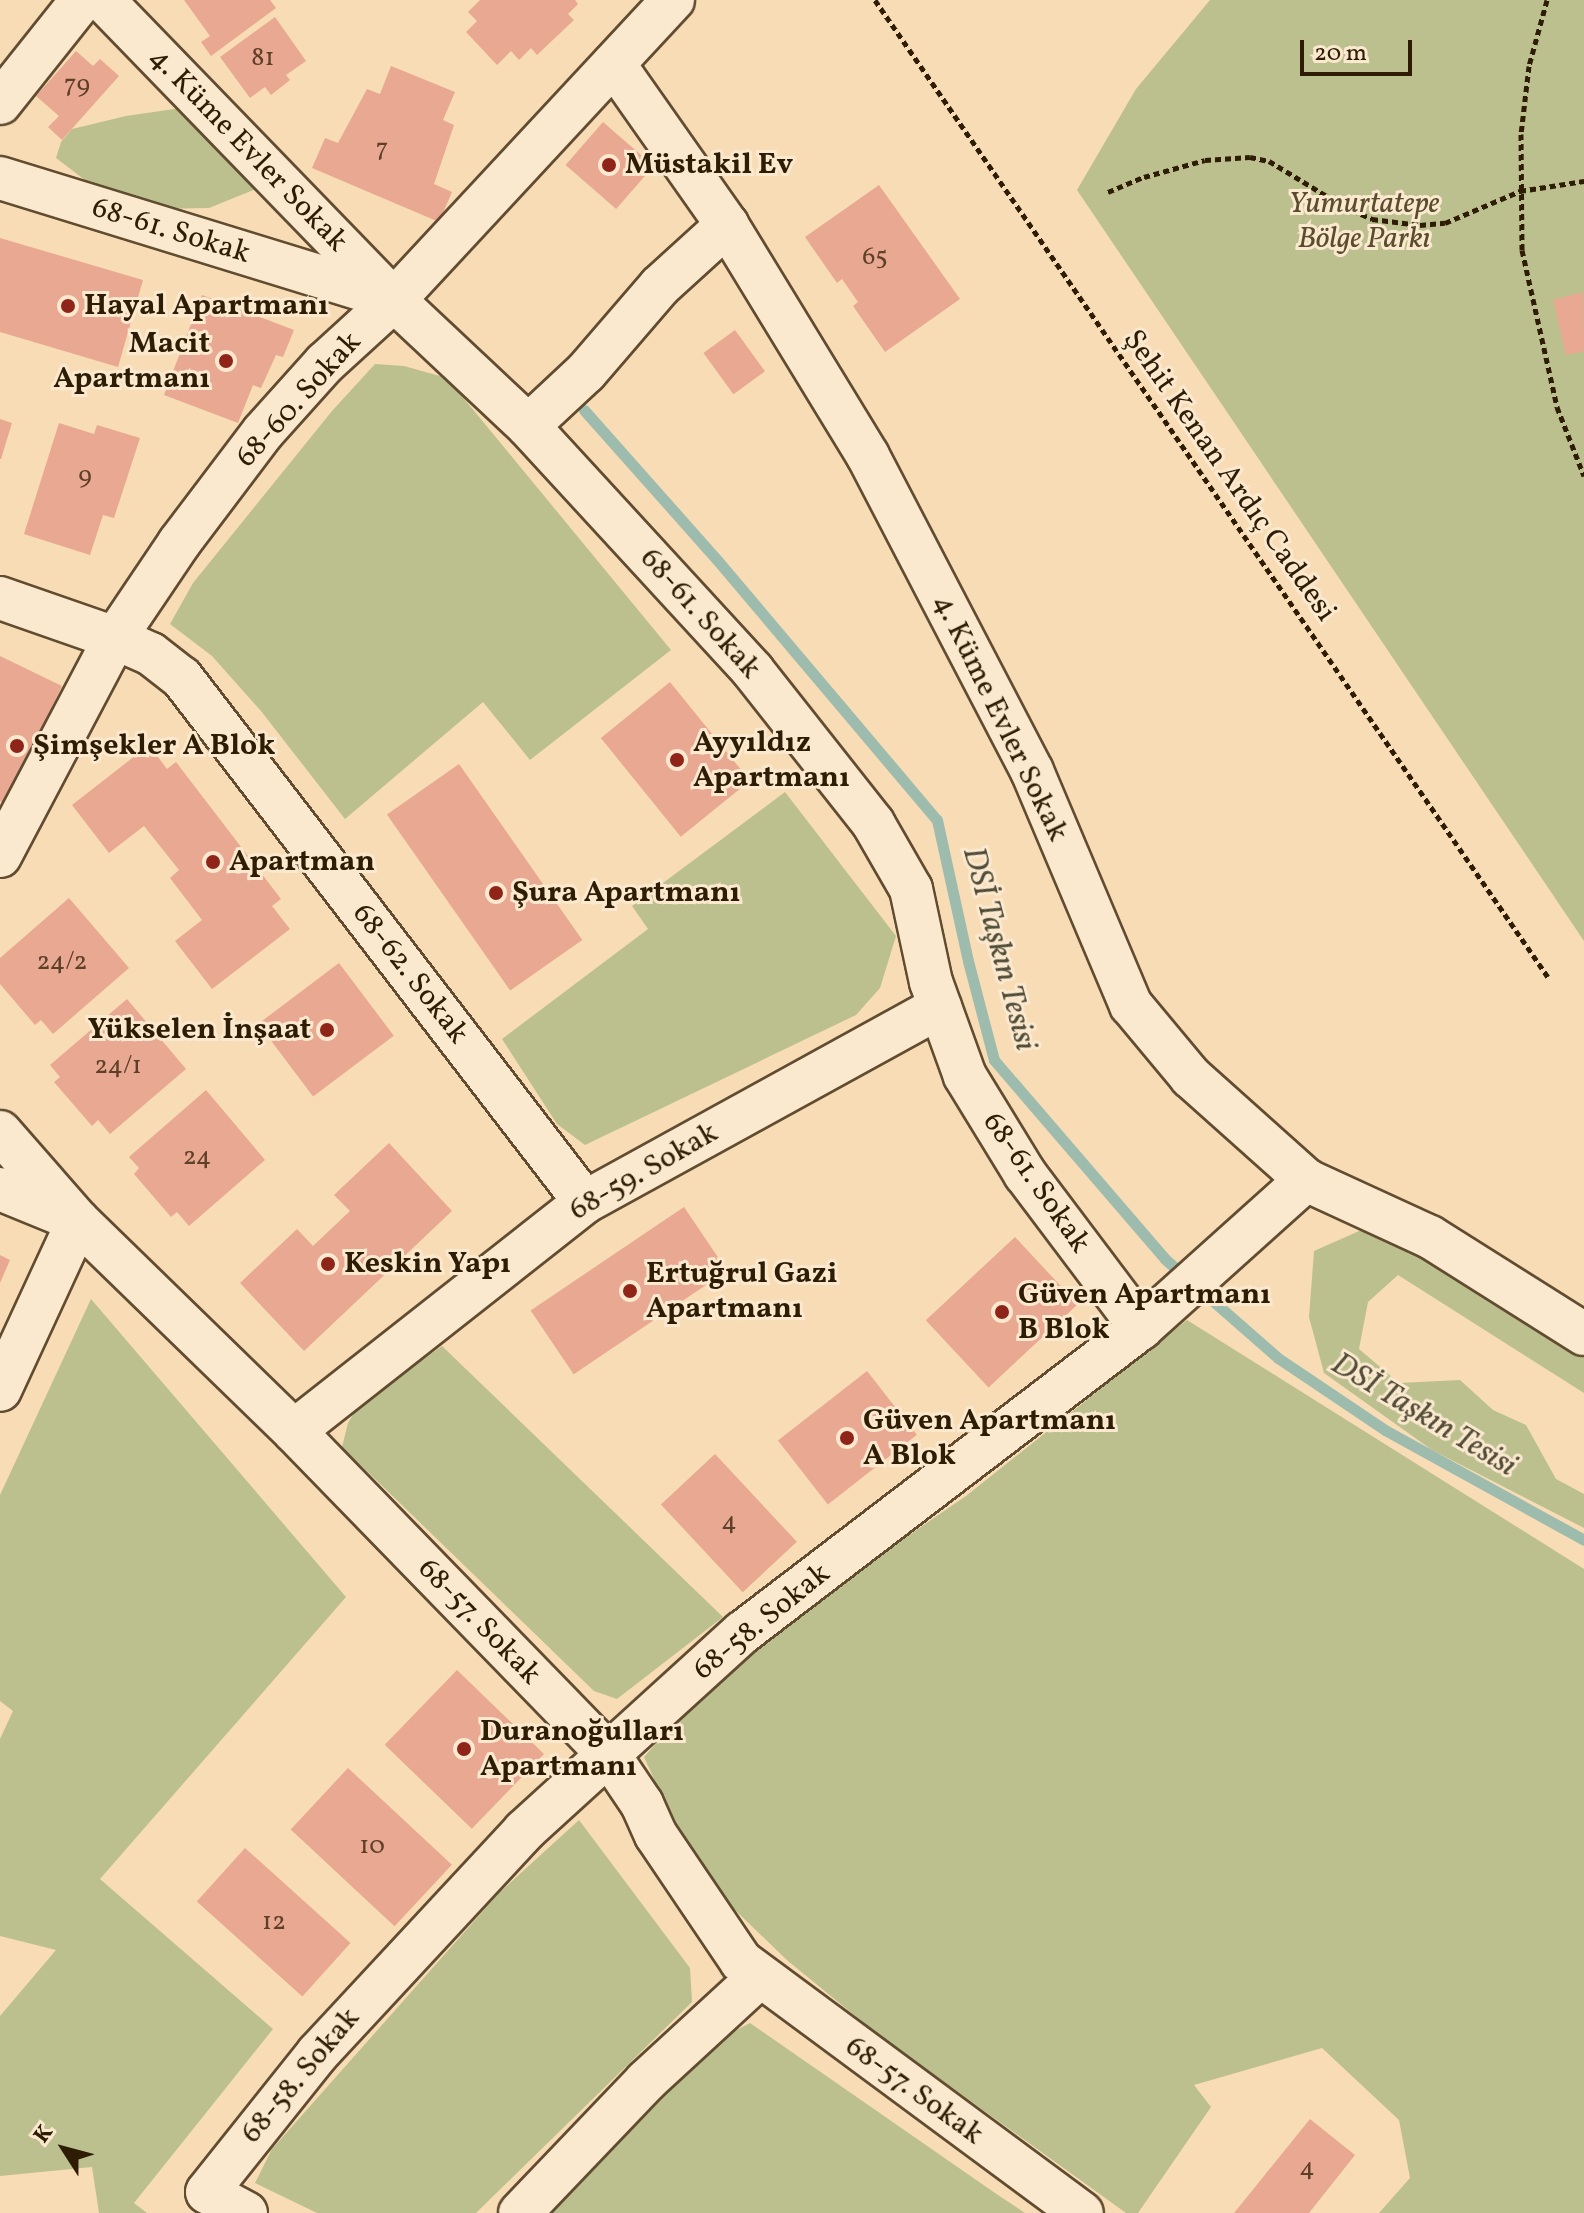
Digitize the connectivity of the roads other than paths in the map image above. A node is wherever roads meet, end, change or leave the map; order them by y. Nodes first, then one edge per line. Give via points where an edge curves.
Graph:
1 (82, 0) edge
2 (103, 0) edge
3 (673, 0) edge
4 (614, 64) junction
5 (0, 103) edge
6 (0, 178) edge
7 (727, 225) junction
8 (394, 300) junction
9 (528, 426) junction
10 (0, 598) edge
11 (115, 638) junction
12 (0, 856) edge
13 (940, 1007) junction
14 (0, 1132) edge
15 (1306, 1180) junction
16 (0, 1189) edge
17 (585, 1202) junction
18 (78, 1221) junction
19 (1156, 1315) junction
20 (1584, 1334) edge
21 (0, 1390) edge
22 (294, 1431) junction
23 (609, 1755) junction
24 (759, 1977) junction
25 (246, 2213) edge
26 (520, 2213) edge
27 (1082, 2213) edge

1 - 5 street
2 - 8 street, 4. Küme Evler Sokak
3 - 4 street, 68-60. Sokak
4 - 7 street, 4. Küme Evler Sokak
4 - 8 street, 68-60. Sokak
6 - 8 street, 68-61. Sokak
7 - 9 street via 660,286 586,372
7 - 15 street, 4. Küme Evler Sokak via 868,456 1032,771 1131,1005 1191,1077
8 - 9 street, 68-61. Sokak
8 - 11 street, 68-60. Sokak via 325,363 263,432
9 - 13 street, 68-61. Sokak via 753,671 873,823 911,889
10 - 11 street, 68-62. Sokak
11 - 12 street, 68-60. Sokak
11 - 17 street, 68-62. Sokak via 151,654 182,678
13 - 17 street, 68-59. Sokak
13 - 19 street, 68-61. Sokak via 965,1076 995,1129
14 - 18 street, 68-57. Sokak
15 - 19 street, 68-58. Sokak
15 - 20 street, 4. Küme Evler Sokak via 1430,1237
16 - 18 street, 68-57. Sokak
17 - 22 street, 68-59. Sokak
18 - 21 street
18 - 22 street, 68-57. Sokak
19 - 23 street, 68-58. Sokak via 743,1632
22 - 23 street, 68-57. Sokak
23 - 24 street, 68-57. Sokak via 724,1939
23 - 25 street, 68-58. Sokak via 524,1831 424,1936 318,2053 207,2192
24 - 26 street via 646,2081
24 - 27 street, 68-57. Sokak

